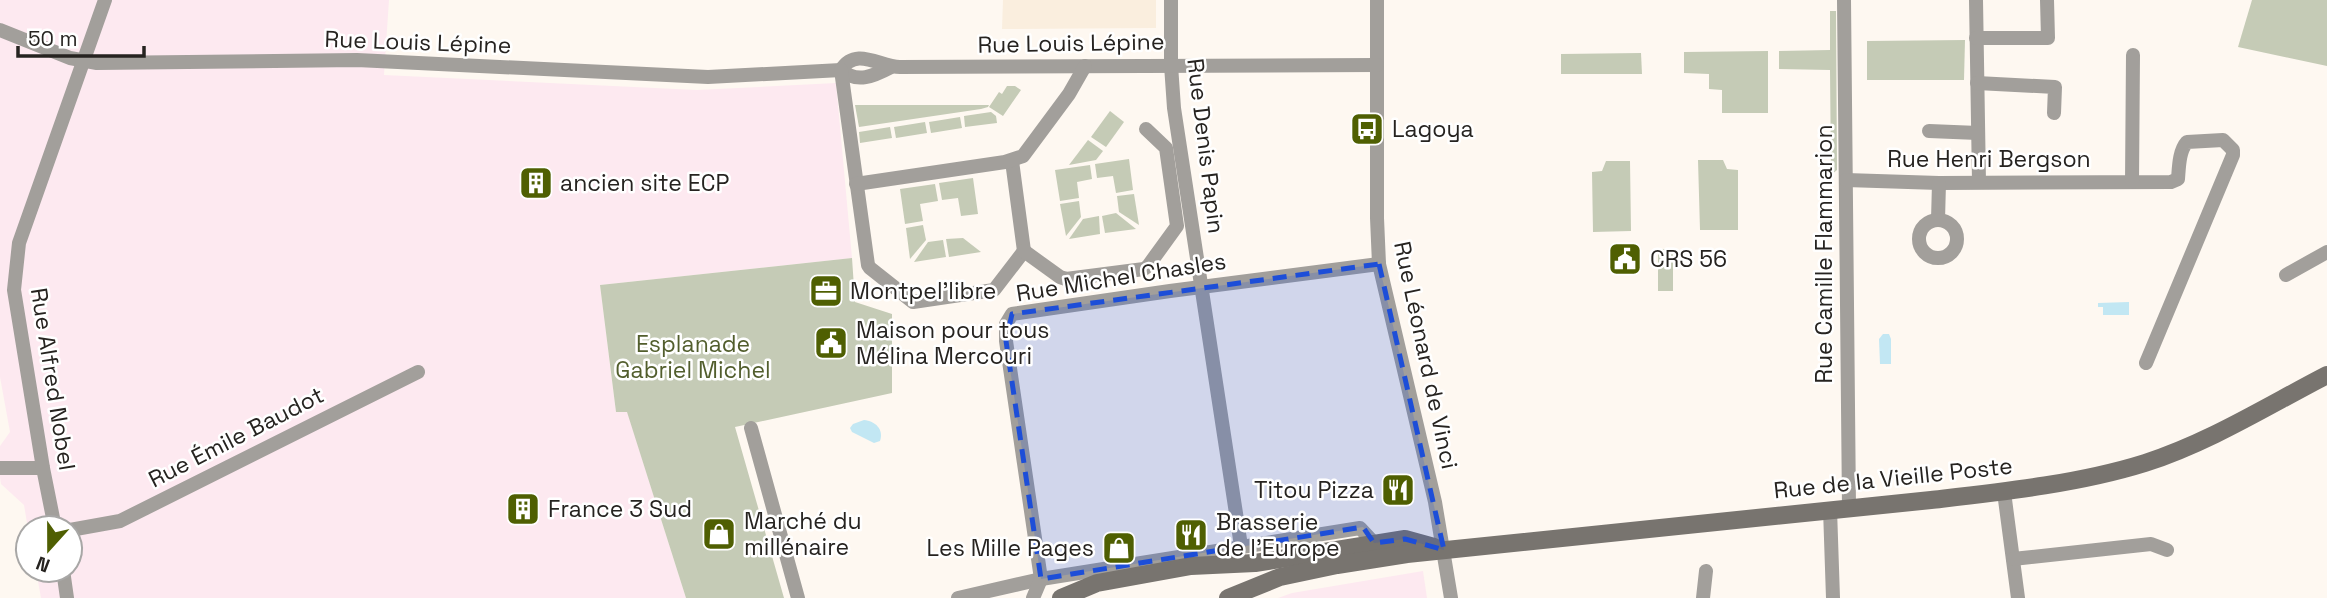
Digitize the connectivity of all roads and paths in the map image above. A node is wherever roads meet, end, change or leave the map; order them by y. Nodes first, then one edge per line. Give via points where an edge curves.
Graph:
1 (105, 0) edge
2 (1171, 0) edge
3 (1377, 0) edge
4 (1844, 0) edge
5 (1976, 0) edge
6 (2047, 0) edge
7 (0, 30) edge
8 (1976, 38) junction
9 (2133, 55) dead end
10 (83, 61) junction
11 (1171, 65) junction
12 (1377, 65) junction
13 (1085, 66) junction
14 (841, 70) junction
15 (1977, 83) junction
16 (2054, 113) dead end
17 (1146, 129) dead end
18 (1929, 131) dead end
19 (1978, 133) junction
20 (1012, 161) junction
21 (1846, 180) junction
22 (2132, 182) junction
23 (1939, 183) junction
24 (1979, 183) junction
25 (856, 184) junction
26 (1938, 220) dead end
27 (1024, 251) junction
28 (2327, 252) edge
29 (1378, 264) junction
30 (2286, 275) dead end
31 (1202, 288) junction
32 (2146, 363) dead end
33 (418, 372) dead end
34 (2327, 375) edge
35 (751, 428) dead end
36 (0, 468) edge
37 (43, 468) junction
38 (2004, 492) junction
39 (1849, 507) junction
40 (1830, 509) junction
41 (52, 514) edge
42 (84, 527) edge
43 (1374, 544) junction
44 (1247, 545) junction
45 (1444, 550) junction
46 (2167, 550) dead end
47 (2013, 559) junction
48 (1255, 563) junction
49 (1706, 571) dead end
50 (1041, 579) junction
51 (798, 598) edge
52 (958, 598) edge
53 (1033, 598) edge
54 (1061, 598) edge
55 (1228, 598) edge
56 (1451, 598) edge
57 (1703, 598) edge
58 (1833, 598) edge
59 (2018, 598) edge

1 - 10 street, Rue Alfred Nobel
2 - 11 street, Rue Denis Papin
3 - 12 street, Rue Léonard de Vinci
4 - 21 street, Rue Camille Flammarion
5 - 8 street
6 - 8 street via 2048,38
7 - 10 street, Rue Louis Lépine
8 - 15 street
9 - 22 street
10 - 14 street, Rue Louis Lépine via 357,60 708,77
10 - 37 street, Rue Alfred Nobel via 19,243 14,290
11 - 12 street, Rue Louis Lépine
11 - 13 street, Rue Louis Lépine
11 - 31 street, Rue Denis Papin
12 - 29 street, Rue Léonard de Vinci
13 - 14 street, Rue Louis Lépine via 891,67 870,78
13 - 20 street via 1030,147
14 - 25 street
15 - 16 street via 2055,87
15 - 19 street
17 - 27 street via 1166,148 1177,226 1148,266 1066,279
18 - 19 street
19 - 24 street
20 - 25 street
20 - 27 street
21 - 23 street, Rue Henri Bergson
21 - 39 street, Rue Camille Flammarion
22 - 24 street, Rue Henri Bergson
22 - 32 street, Rue Henri Bergson via 2178,179 2187,142 2223,140 2233,150
23 - 24 street, Rue Henri Bergson
23 - 26 street
25 - 27 street via 868,265 908,301 994,290
28 - 30 street
29 - 31 street, Rue Michel Chasles
29 - 45 street, Rue Léonard de Vinci
31 - 44 street, Rue Denis Papin
31 - 50 street, Rue Michel Chasles via 1030,310 1008,318 1006,341
33 - 42 street, Rue Émile Baudot via 120,521
34 - 38 main road, Rue de la Vieille Poste via 2217,434 2144,463
35 - 51 street
36 - 37 street
37 - 41 street, Rue Alfred Nobel
38 - 39 main road, Rue de la Vieille Poste
38 - 47 street
39 - 40 main road, Rue de la Vieille Poste
40 - 45 main road, Rue de la Vieille Poste
40 - 58 street
43 - 44 street via 1360,528
43 - 45 main road, Rue de la Vieille Poste via 1405,539
43 - 48 main road, Rue de la Vieille Poste
44 - 48 street
44 - 50 street
45 - 55 main road, Rue de la Vieille Poste via 1279,577
45 - 56 street, Rue Léonard de Vinci
46 - 47 street via 2151,544
47 - 59 street
48 - 54 main road, Rue de la Vieille Poste via 1191,566 1110,580
49 - 57 street
50 - 52 street
50 - 53 street
50 - 54 street, Rue de la Vieille Poste

